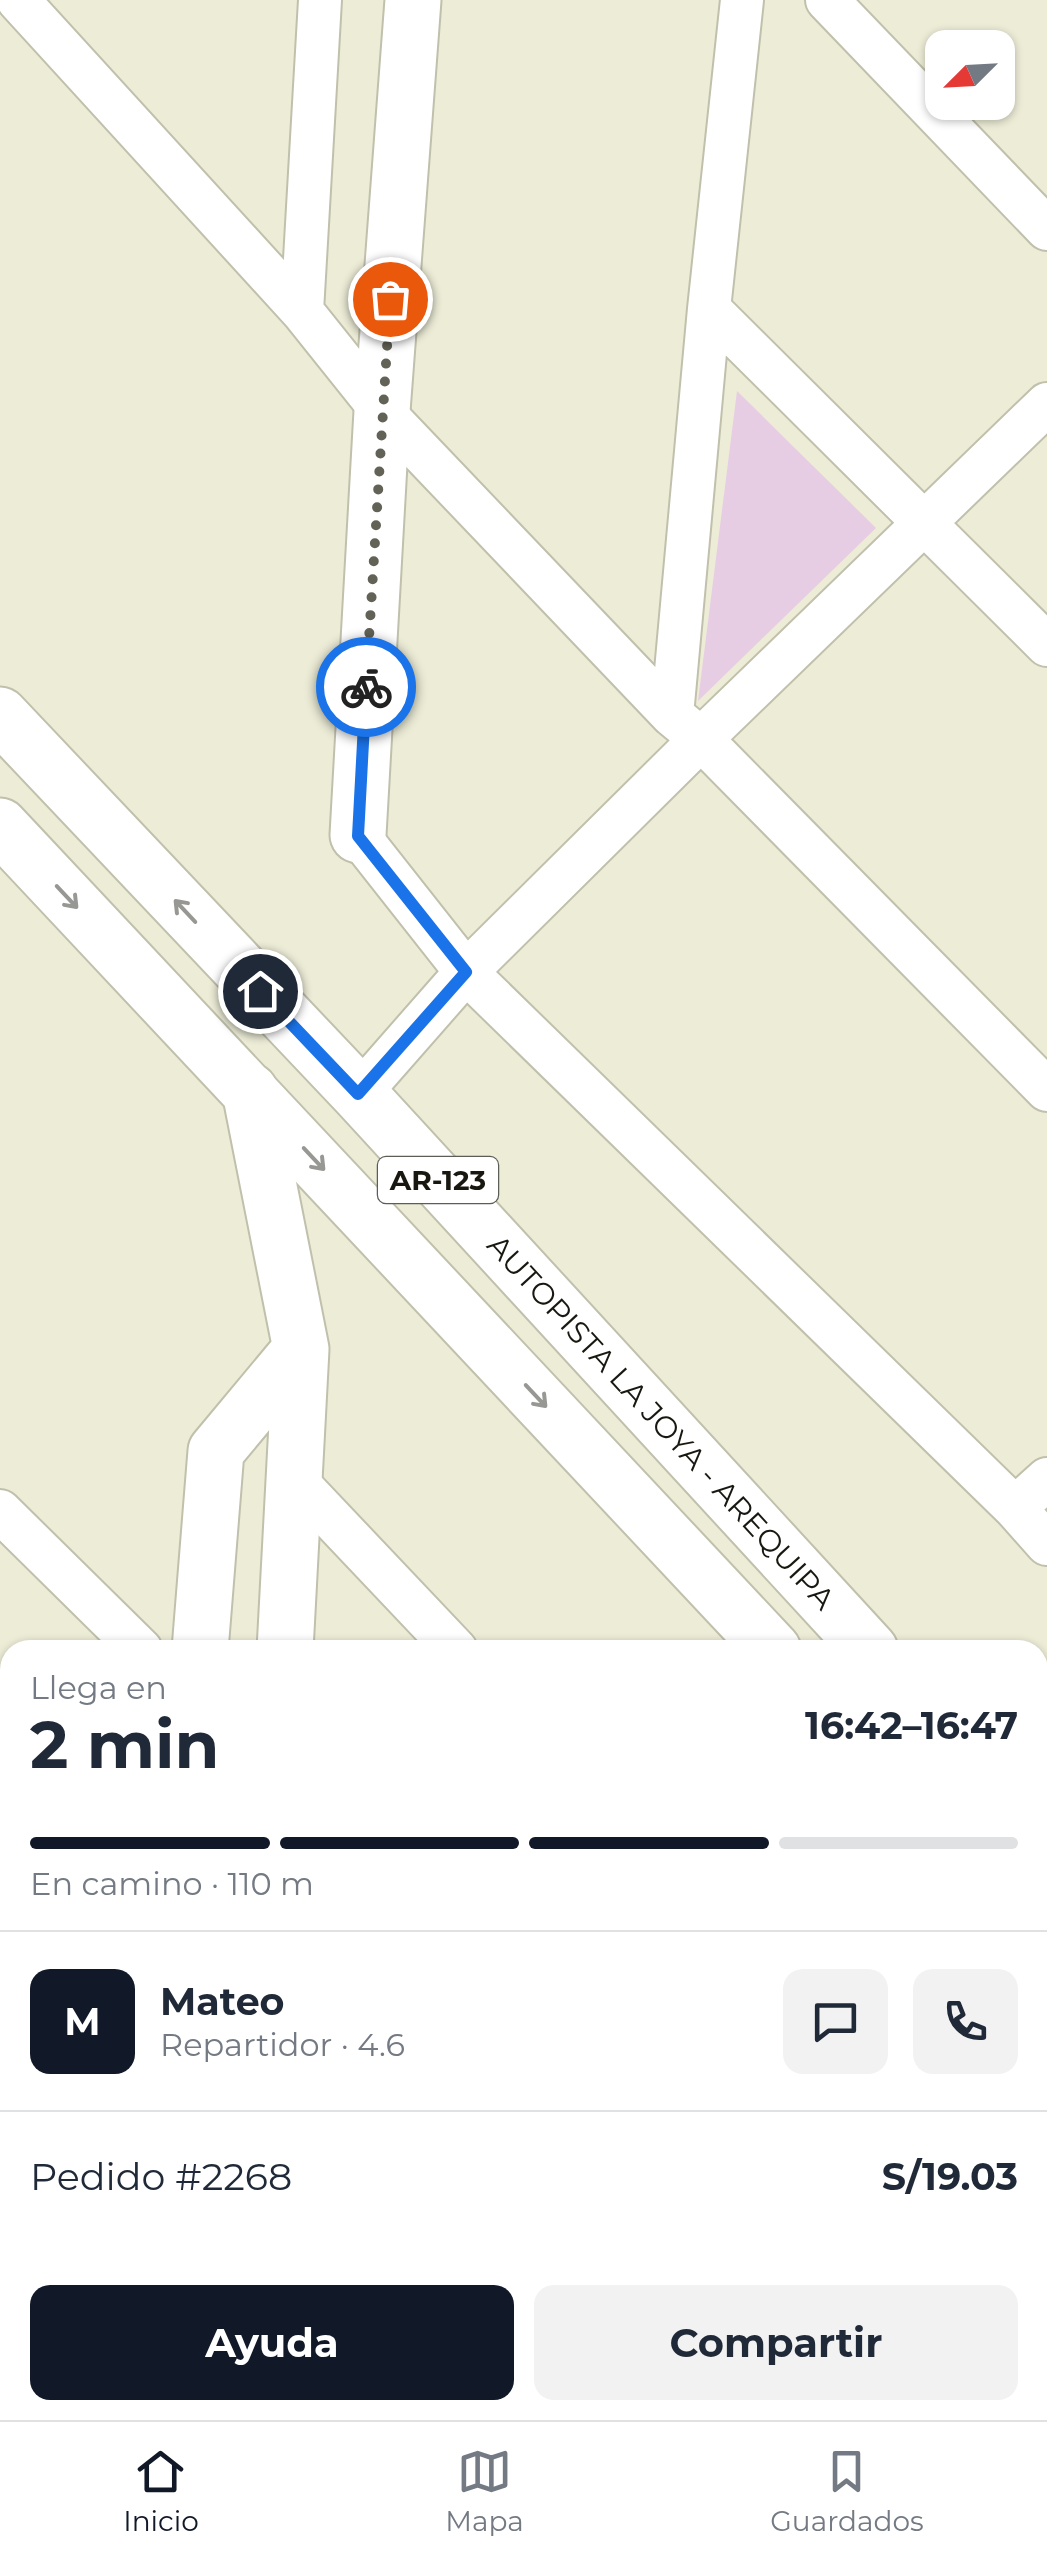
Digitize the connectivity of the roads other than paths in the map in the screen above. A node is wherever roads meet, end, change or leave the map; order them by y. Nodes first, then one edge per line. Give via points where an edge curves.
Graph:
1 (18, 0) edge
2 (320, 0) edge
3 (413, 0) edge
4 (742, 0) edge
5 (827, 0) edge
6 (1047, 229) edge
7 (709, 309) junction
8 (302, 311) junction
9 (1047, 404) edge
10 (382, 411) junction
11 (926, 522) junction
12 (1047, 644) edge
13 (0, 715) edge
14 (686, 727) junction
15 (0, 826) edge
16 (358, 836) joint
17 (466, 972) junction
18 (250, 1090) junction
19 (1047, 1090) edge
20 (358, 1094) junction
21 (301, 1350) junction
22 (1047, 1478) edge
23 (294, 1479) junction
24 (1014, 1508) junction
25 (0, 1511) edge
26 (1047, 1544) edge
27 (118, 1640) edge
28 (201, 1640) edge
29 (286, 1640) edge
30 (447, 1640) edge
31 (764, 1640) edge
32 (861, 1640) edge

1 - 8 street
2 - 8 street
3 - 10 main road
4 - 7 street
5 - 6 street
7 - 11 street
7 - 14 street
8 - 10 street
9 - 11 street
10 - 14 street
10 - 16 main road
11 - 12 street
11 - 14 street
20 -> 13 main road, AUTOPISTA LA JOYA - AREQUIPA / AR-123
14 - 17 street
14 - 19 street
15 -> 18 main road, AR-123
16 - 17 street
17 - 20 street
17 - 24 street
18 - 21 main road
18 -> 31 main road, AR-123
20 - 32 main road, AUTOPISTA LA JOYA - AREQUIPA / AR-123
21 - 23 main road
21 - 28 main road via 216,1451
22 - 24 street
23 - 29 main road
23 - 30 street
24 - 26 street
25 - 27 street

